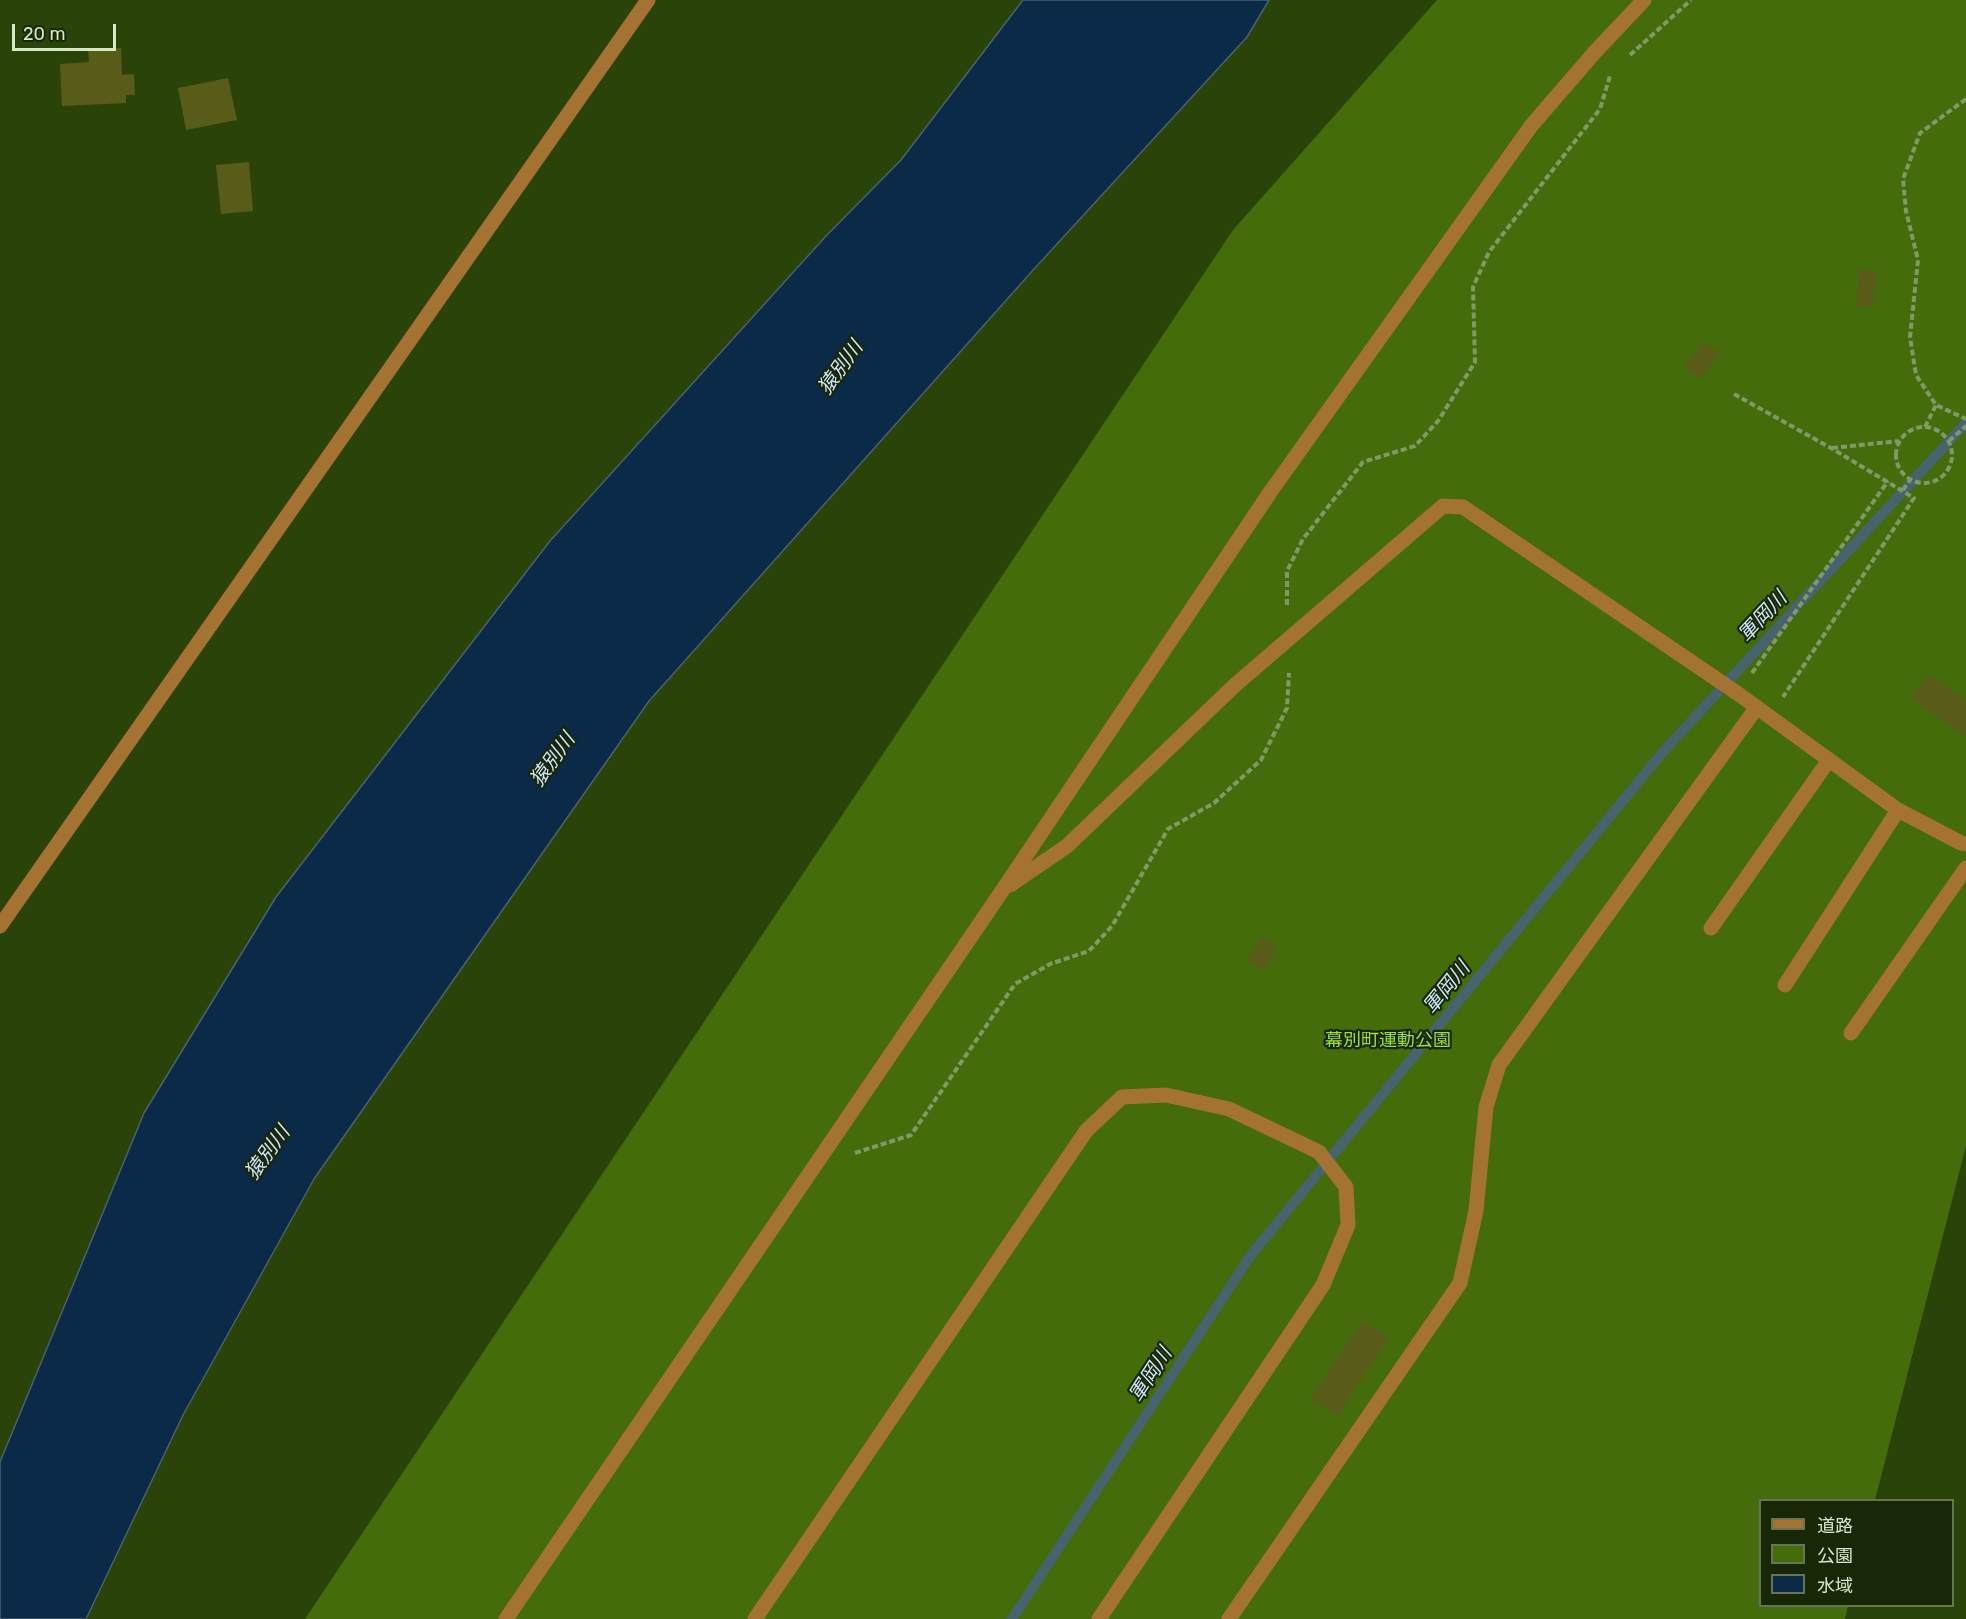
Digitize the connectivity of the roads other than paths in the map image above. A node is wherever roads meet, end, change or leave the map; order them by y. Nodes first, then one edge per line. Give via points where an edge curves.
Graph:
1 (648, 0) edge
2 (1644, 0) edge
3 (1757, 707) junction
4 (1829, 760) junction
5 (1898, 810) junction
6 (1966, 843) edge
7 (1966, 868) edge
8 (1002, 891) junction
9 (0, 926) edge
10 (1711, 928) dead end
11 (1785, 985) dead end
12 (1851, 1033) dead end
13 (506, 1619) edge
14 (755, 1619) edge
15 (1099, 1619) edge
16 (1229, 1619) edge

1 - 9 street
2 - 8 street via 1531,126 1271,491
3 - 4 street
3 - 8 street via 1463,507 1443,506 1234,687 1067,846
3 - 16 street via 1499,1065 1486,1107 1476,1211 1460,1284
4 - 5 street
4 - 10 street
5 - 6 street
5 - 11 street
7 - 12 street
8 - 13 street
14 - 15 street via 1086,1131 1122,1097 1166,1095 1229,1110 1318,1152 1346,1187 1348,1225 1323,1285

